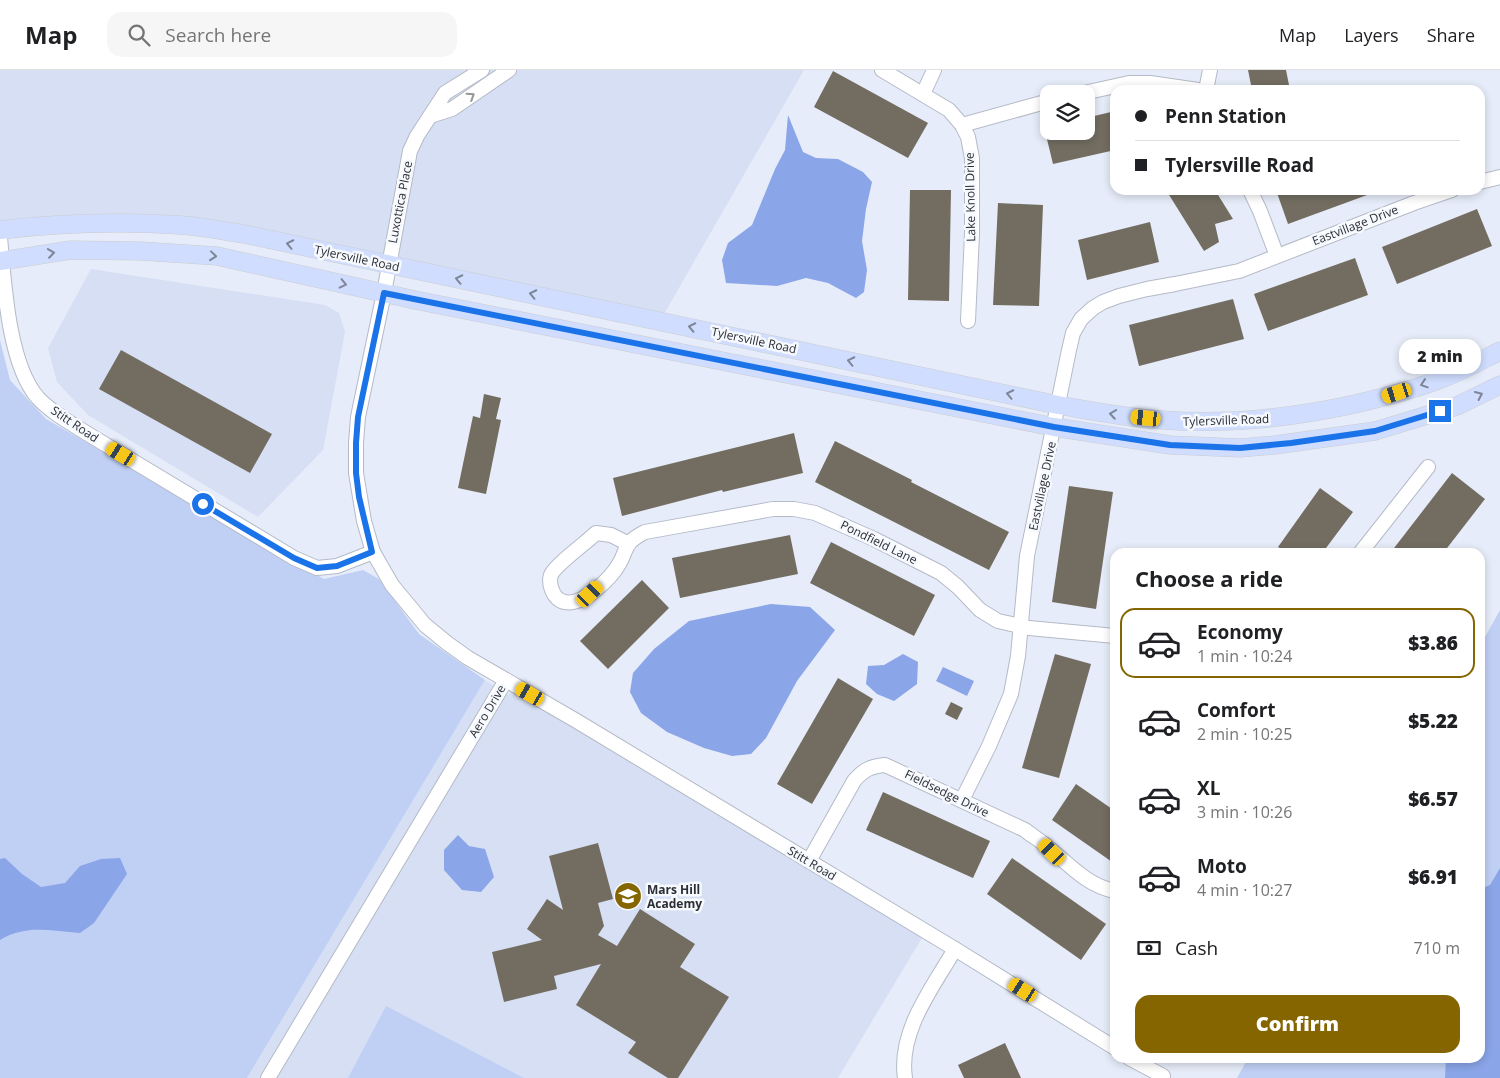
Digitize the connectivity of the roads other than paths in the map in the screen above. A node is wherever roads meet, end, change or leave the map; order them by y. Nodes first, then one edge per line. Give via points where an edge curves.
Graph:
1 (482, 70) edge
2 (509, 70) edge
3 (882, 70) edge
4 (934, 70) edge
5 (1210, 70) edge
6 (1126, 85) edge
7 (1164, 85) edge
8 (1207, 85) edge
9 (1110, 88) edge
10 (1095, 91) edge
11 (923, 94) junction
12 (1040, 103) edge
13 (430, 116) junction
14 (962, 125) junction
15 (1500, 177) edge
16 (1485, 181) edge
17 (1252, 195) edge
18 (1437, 195) edge
19 (0, 230) edge
20 (0, 237) edge
21 (1277, 256) junction
22 (1, 261) edge
23 (389, 264) junction
24 (384, 293) junction
25 (968, 322) dead end
26 (1500, 351) edge
27 (1500, 385) edge
28 (1058, 404) junction
29 (1054, 427) junction
30 (1428, 467) dead end
31 (629, 544) junction
32 (1364, 548) edge
33 (372, 552) junction
34 (1021, 626) junction
35 (1110, 635) edge
36 (506, 680) junction
37 (962, 800) junction
38 (809, 861) junction
39 (1110, 890) edge
40 (955, 949) junction
41 (1110, 1045) edge
42 (1138, 1063) edge
43 (1163, 1076) dead end
44 (268, 1078) edge
45 (904, 1078) edge

1 - 13 street, Luxottica Place via 444,93
13 -> 2 street via 452,109
3 - 11 street, Lake Knoll Drive
4 - 11 street
5 - 8 street
6 - 7 street
9 - 10 street
11 - 14 street, Lake Knoll Drive via 949,110
12 - 14 street
13 - 23 street, Luxottica Place via 410,151
14 - 25 street, Lake Knoll Drive via 972,158
15 - 16 street
17 - 21 street
18 - 21 street, Eastvillage Drive
23 -> 19 main road, Tylersville Road via 244,234 181,225 60,224
20 - 22 street, Stitt Road
21 - 28 street, Eastvillage Drive via 1239,271 1119,296 1093,308 1073,333
22 -> 24 main road, Tylersville Road via 71,250 217,256
22 - 33 street, Stitt Road via 10,330 17,356 38,397 59,415 294,558 317,568 337,566
23 - 24 street, Luxottica Place
28 -> 23 main road, Tylersville Road
24 - 29 main road, Tylersville Road
24 - 33 street, Aero Drive via 359,410 356,443 359,497
26 -> 28 main road, Tylersville Road via 1445,378 1381,398 1280,418 1171,421
29 -> 27 main road, Tylersville Road via 1170,445 1240,448 1275,445 1375,431 1457,406
28 - 29 street, Eastvillage Drive
29 - 34 street, Eastvillage Drive via 1026,566
30 - 32 street
31 - 31 street via 611,534 596,533 552,574 553,594 561,601 581,600 620,564
31 - 34 street, Pondfield Lane via 636,537 655,529 752,512 794,509 815,513 941,573 988,616
33 - 36 street, Aero Drive via 392,585 425,625 468,658
34 - 35 street, Pondfield Lane
34 - 37 street, Eastvillage Drive via 1011,694
36 - 38 street, Stitt Road
36 - 44 street, Aero Drive
37 - 38 street, Fieldsedge Drive via 896,769 885,765 872,766 854,781
37 - 39 street, Fieldsedge Drive via 1025,830 1082,876
38 - 40 street, Stitt Road
40 - 41 street, Stitt Road
40 - 45 street via 909,1033
42 - 43 street

